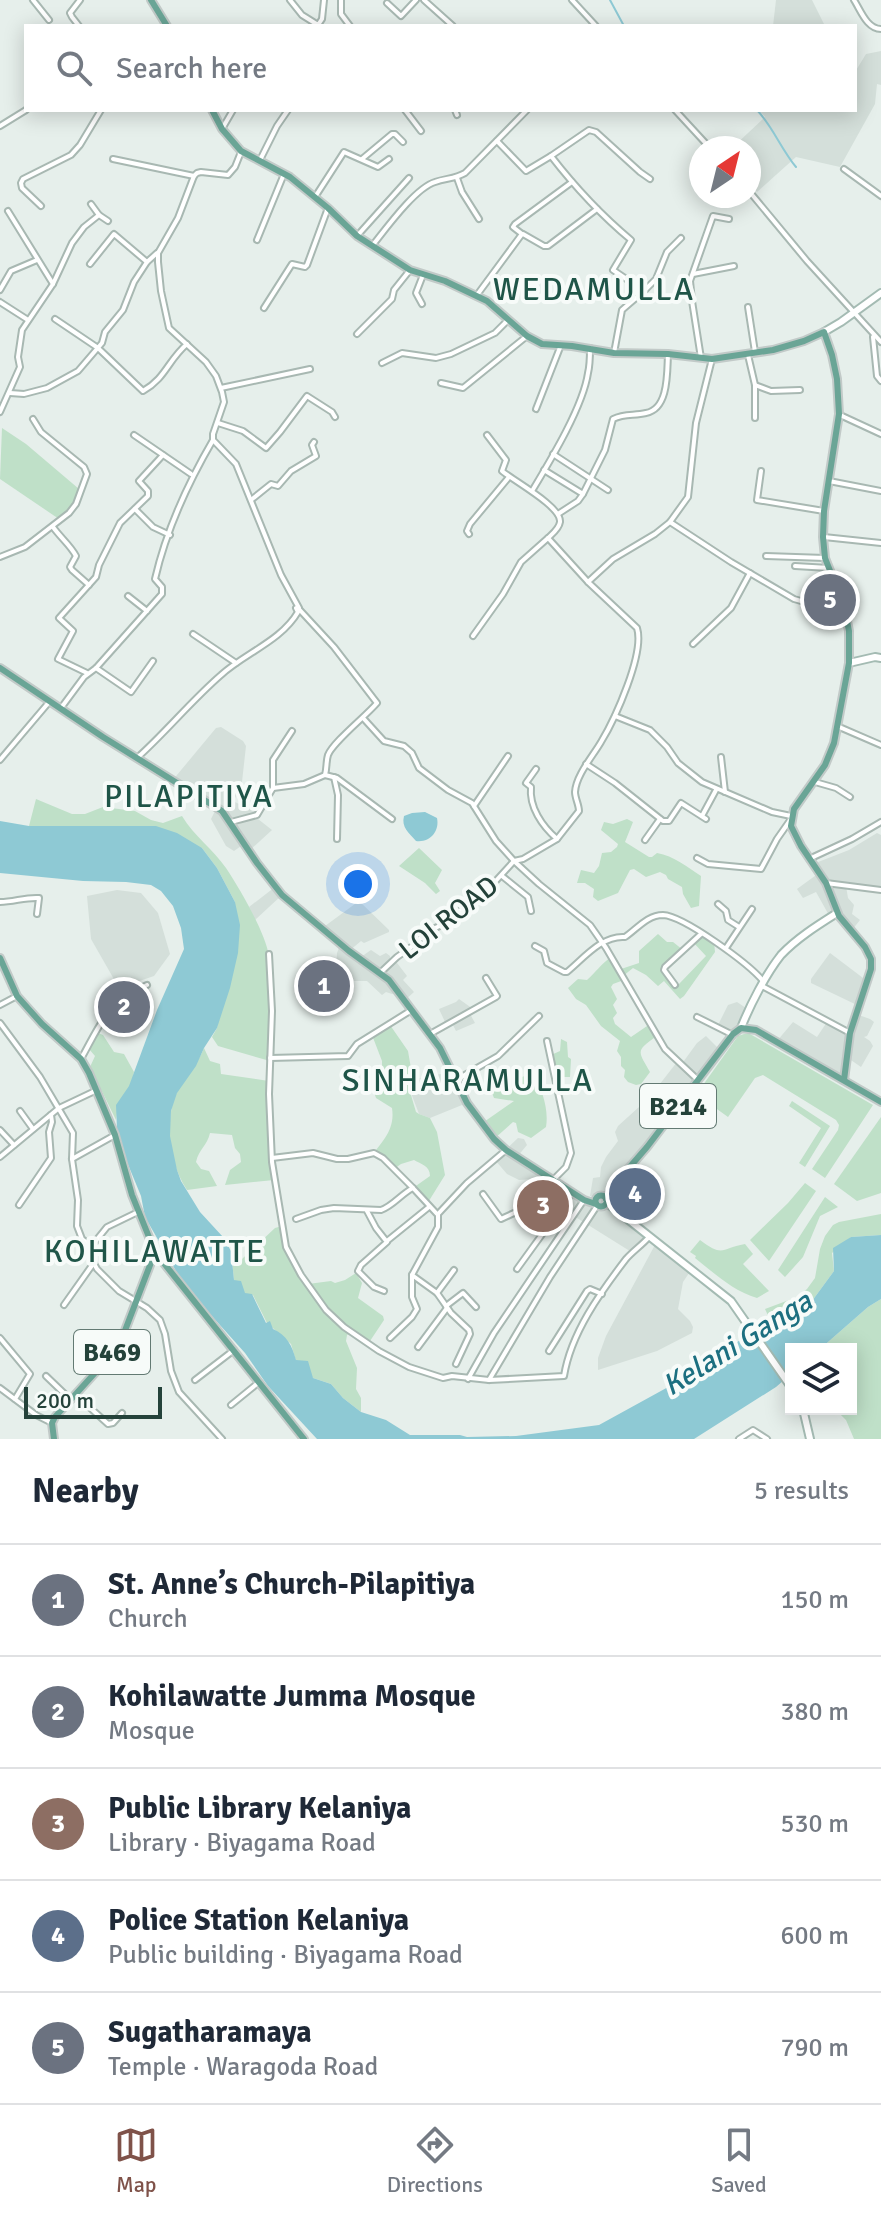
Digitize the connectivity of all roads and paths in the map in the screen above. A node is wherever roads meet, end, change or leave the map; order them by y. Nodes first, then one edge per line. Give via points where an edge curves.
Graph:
1 (80, 0) edge
2 (151, 0) edge
3 (290, 0) edge
4 (324, 0) edge
5 (341, 0) edge
6 (416, 0) edge
7 (424, 0) edge
8 (572, 0) edge
9 (854, 0) edge
10 (32, 2) edge
11 (387, 3) dead end
12 (70, 13) junction
13 (49, 20) dead end
14 (65, 21) dead end
15 (78, 24) edge
16 (166, 24) edge
17 (316, 24) edge
18 (319, 24) edge
19 (348, 24) edge
20 (451, 24) edge
21 (594, 24) edge
22 (881, 29) edge
23 (24, 111) edge
24 (100, 112) edge
25 (213, 112) edge
26 (232, 112) edge
27 (287, 112) edge
28 (407, 112) edge
29 (525, 112) edge
30 (677, 112) edge
31 (0, 126) edge
32 (222, 129) junction
33 (421, 131) dead end
34 (699, 136) edge
35 (497, 141) junction
36 (403, 142) dead end
37 (241, 151) junction
38 (551, 156) junction
39 (113, 159) dead end
40 (389, 159) dead end
41 (362, 160) junction
42 (260, 161) junction
43 (844, 169) dead end
44 (284, 174) junction
45 (194, 176) junction
46 (409, 178) dead end
47 (457, 178) junction
48 (650, 179) dead end
49 (572, 182) junction
50 (881, 196) edge
51 (315, 197) junction
52 (91, 204) dead end
53 (761, 205) edge
54 (41, 206) dead end
55 (328, 208) junction
56 (597, 209) junction
57 (8, 211) dead end
58 (99, 215) junction
59 (479, 219) dead end
60 (729, 219) dead end
61 (108, 221) dead end
62 (522, 234) junction
63 (357, 236) junction
64 (681, 238) dead end
65 (257, 240) dead end
66 (372, 246) junction
67 (158, 253) junction
68 (37, 260) junction
69 (147, 262) junction
70 (90, 264) dead end
71 (734, 266) dead end
72 (410, 270) junction
73 (692, 274) junction
74 (423, 275) junction
75 (53, 284) junction
76 (0, 290) edge
77 (644, 291) junction
78 (881, 293) edge
79 (477, 295) junction
80 (0, 302) edge
81 (422, 304) dead end
82 (748, 307) dead end
83 (264, 308) dead end
84 (854, 313) junction
85 (55, 319) dead end
86 (28, 320) junction
87 (508, 320) junction
88 (824, 332) junction
89 (357, 334) dead end
90 (873, 334) junction
91 (527, 336) junction
92 (881, 342) edge
93 (187, 344) junction
94 (561, 345) junction
95 (98, 348) junction
96 (590, 348) junction
97 (614, 353) junction
98 (668, 354) junction
99 (752, 354) junction
100 (701, 358) junction
101 (712, 359) junction
102 (382, 363) dead end
103 (310, 369) dead end
104 (881, 381) edge
105 (441, 383) dead end
106 (755, 385) junction
107 (221, 388) junction
108 (800, 390) dead end
109 (10, 393) junction
110 (536, 409) dead end
111 (0, 412) edge
112 (839, 414) junction
113 (335, 417) dead end
114 (755, 418) dead end
115 (33, 419) dead end
116 (218, 423) junction
117 (881, 434) edge
118 (134, 435) dead end
119 (487, 435) dead end
120 (213, 440) junction
121 (314, 442) dead end
122 (553, 454) junction
123 (163, 455) junction
124 (544, 470) junction
125 (761, 471) dead end
126 (192, 475) junction
127 (509, 477) junction
128 (590, 479) junction
129 (829, 481) junction
130 (608, 490) dead end
131 (532, 491) junction
132 (881, 491) edge
133 (583, 494) junction
134 (250, 500) junction
135 (135, 509) junction
136 (824, 511) junction
137 (558, 514) junction
138 (670, 522) junction
139 (53, 527) junction
140 (469, 534) dead end
141 (170, 535) junction
142 (823, 537) junction
143 (548, 538) junction
144 (881, 543) edge
145 (766, 556) dead end
146 (0, 557) edge
147 (825, 558) junction
148 (795, 566) dead end
149 (829, 568) junction
150 (750, 573) junction
151 (588, 582) junction
152 (89, 585) junction
153 (128, 596) dead end
154 (844, 606) junction
155 (296, 608) junction
156 (147, 611) junction
157 (193, 634) dead end
158 (473, 636) dead end
159 (693, 644) dead end
160 (881, 658) edge
161 (153, 661) dead end
162 (236, 663) junction
163 (849, 663) junction
164 (0, 668) edge
165 (96, 668) junction
166 (87, 673) junction
167 (50, 701) junction
168 (61, 708) junction
169 (615, 716) junction
170 (364, 719) junction
171 (837, 726) junction
172 (292, 731) dead end
173 (881, 745) edge
174 (508, 756) dead end
175 (721, 757) dead end
176 (137, 758) junction
177 (0, 760) edge
178 (586, 764) junction
179 (536, 769) dead end
180 (325, 775) junction
181 (334, 777) junction
182 (815, 782) junction
183 (273, 788) junction
184 (716, 790) junction
185 (725, 792) junction
186 (850, 797) dead end
187 (474, 806) junction
188 (791, 818) junction
189 (392, 819) dead end
190 (660, 819) junction
191 (231, 822) junction
192 (881, 822) edge
193 (337, 839) dead end
194 (557, 839) junction
195 (645, 840) dead end
196 (697, 858) dead end
197 (809, 859) junction
198 (514, 861) junction
199 (502, 876) junction
200 (826, 883) junction
201 (881, 890) edge
202 (0, 902) edge
203 (718, 904) dead end
204 (752, 909) dead end
205 (531, 911) dead end
206 (837, 913) junction
207 (37, 914) dead end
208 (739, 927) junction
209 (701, 934) junction
210 (602, 942) junction
211 (535, 946) dead end
212 (726, 948) junction
213 (269, 954) dead end
214 (0, 958) edge
215 (871, 959) junction
216 (881, 960) edge
217 (380, 973) junction
218 (486, 978) dead end
219 (763, 984) junction
220 (147, 985) dead end
221 (675, 985) dead end
222 (17, 996) junction
223 (0, 1005) edge
224 (410, 1011) junction
225 (539, 1016) dead end
226 (697, 1017) dead end
227 (0, 1023) edge
228 (741, 1028) junction
229 (850, 1033) junction
230 (430, 1034) junction
231 (733, 1035) junction
232 (547, 1041) dead end
233 (270, 1058) junction
234 (81, 1059) junction
235 (698, 1080) junction
236 (844, 1080) junction
237 (455, 1081) junction
238 (97, 1090) junction
239 (881, 1102) edge
240 (59, 1108) junction
241 (20, 1111) dead end
242 (51, 1115) junction
243 (33, 1129) junction
244 (0, 1130) edge
245 (115, 1135) junction
246 (14, 1145) junction
247 (506, 1150) junction
248 (0, 1157) edge
249 (272, 1158) junction
250 (72, 1159) junction
251 (553, 1180) junction
252 (413, 1188) junction
253 (574, 1192) junction
254 (483, 1194) dead end
255 (584, 1200) junction
256 (601, 1201) junction
257 (19, 1205) dead end
258 (429, 1207) junction
259 (367, 1211) junction
260 (139, 1212) junction
261 (438, 1214) junction
262 (296, 1219) dead end
263 (547, 1229) junction
264 (649, 1237) junction
265 (387, 1242) junction
266 (90, 1248) junction
267 (155, 1252) junction
268 (93, 1264) junction
269 (517, 1269) dead end
270 (454, 1270) dead end
271 (412, 1275) junction
272 (384, 1291) dead end
273 (437, 1293) junction
274 (602, 1294) junction
275 (135, 1301) junction
276 (64, 1305) dead end
277 (446, 1307) junction
278 (476, 1307) dead end
279 (0, 1338) edge
280 (390, 1338) dead end
281 (418, 1347) dead end
282 (234, 1349) junction
283 (549, 1351) dead end
284 (456, 1364) dead end
285 (46, 1376) dead end
286 (785, 1378) edge
287 (468, 1379) junction
288 (195, 1380) dead end
289 (489, 1380) junction
290 (258, 1383) junction
291 (0, 1388) edge
292 (74, 1397) junction
293 (15, 1399) junction
294 (231, 1405) dead end
295 (122, 1413) dead end
296 (804, 1415) edge
297 (52, 1423) junction
298 (218, 1438) edge
299 (54, 1439) edge
300 (304, 1439) edge
301 (739, 1439) edge
302 (767, 1439) edge
303 (810, 1439) edge

1 - 12 street
2 - 16 main road
3 - 17 street
4 - 18 street
5 - 19 street via 341,14
6 - 11 street via 401,16
7 - 20 street
8 - 21 street
9 - 22 street via 871,26
10 - 13 street
12 - 14 street
12 - 15 street
23 - 31 street
24 - 54 street via 71,155 23,179 22,188
25 - 32 main road
26 - 32 street
27 - 42 street
28 - 33 street
29 - 35 street
30 - 34 street
32 - 37 main road
35 - 38 street via 526,171
35 - 47 street
36 - 41 street via 392,134
37 - 42 main road
37 - 45 street via 228,175
38 - 48 street via 589,130
38 - 49 street
39 - 45 street
40 - 41 street via 378,167
41 - 51 street via 343,153
42 - 44 main road
43 - 50 street
44 - 51 main road
44 - 65 street
45 - 67 street
46 - 63 street
47 - 59 street
47 - 66 street via 426,187
49 - 56 street
49 - 62 street via 515,224
51 - 55 main road
52 - 58 street
53 - 84 street
55 - 63 main road
55 - 83 street via 307,265 292,264
56 - 62 street via 548,246
56 - 77 street via 631,240 613,270
57 - 68 street
58 - 61 street
58 - 75 street via 72,243
60 - 73 street via 713,216
62 - 79 street
63 - 66 main road
64 - 77 street
66 - 72 main road
67 - 69 street
67 - 93 street via 167,324
68 - 75 street
68 - 76 street via 11,271
69 - 70 street via 114,234
69 - 95 street
71 - 73 street
72 - 74 main road
72 - 89 street via 392,299
73 - 100 street
74 - 79 main road
74 - 81 street via 416,288
75 - 86 street
77 - 97 street via 622,310
78 - 84 street
79 - 87 main road
80 - 86 street
82 - 99 street
84 - 88 street
84 - 90 street
85 - 95 street
86 - 109 street
87 - 91 main road
87 - 102 street via 495,333 451,354 436,358 402,353
88 - 99 main road
88 - 112 main road via 837,379
90 - 92 street
90 - 104 street
91 - 94 main road
91 - 105 street via 463,388
93 - 95 street via 156,384 143,391
93 - 107 street via 206,362
94 - 96 main road
94 - 110 street
95 - 109 street via 78,371 47,388
96 - 97 main road
96 - 122 street via 588,376
97 - 98 main road
98 - 100 main road
98 - 128 street via 662,399 649,413 613,419
99 - 101 main road
99 - 106 street
100 - 101 main road
101 - 138 street via 696,423 688,497
103 - 107 street
106 - 108 street via 771,391
106 - 114 street
107 - 116 street via 224,402
109 - 111 street
112 - 117 street
112 - 129 main road
113 - 116 street via 307,396 266,448 243,431
115 - 139 street via 87,470 76,504
116 - 120 street
118 - 123 street
119 - 127 street via 506,460 502,471
120 - 126 street
120 - 134 street via 236,464
121 - 134 street via 316,456
122 - 124 street
122 - 128 street
123 - 126 street
123 - 135 street via 141,477 149,494
124 - 131 street
124 - 133 street
125 - 136 street via 757,500
126 - 141 street
127 - 131 street
127 - 140 street via 470,524
128 - 130 street
128 - 133 street
129 - 132 street
129 - 136 main road
131 - 137 street
133 - 137 street
134 - 155 street
135 - 141 street
135 - 152 street via 120,523
136 - 142 main road
137 - 143 street via 560,522
138 - 150 street
138 - 151 street
139 - 146 street
139 - 152 street via 75,553 70,567
141 - 156 street via 155,579 163,591
142 - 144 street
142 - 147 main road
143 - 151 street
143 - 158 street via 521,562
145 - 147 street
147 - 149 main road
148 - 149 street
149 - 154 main road
150 - 154 street via 794,599
150 - 159 street via 731,608
151 - 169 street via 632,622 640,637
152 - 166 street via 59,618 73,631 58,659
153 - 156 street
154 - 163 main road
155 - 162 street via 292,621
155 - 170 street via 377,703
156 - 165 street
157 - 162 street
160 - 163 street
161 - 165 street via 131,692
162 - 176 street
163 - 171 main road
164 - 167 main road
165 - 166 street
166 - 168 street
167 - 168 main road
167 - 177 street
168 - 176 main road
169 - 178 street
169 - 184 street via 650,730 678,763
170 - 180 street via 333,746
170 - 187 street via 384,741 404,746 419,768
171 - 173 street
171 - 182 main road
172 - 183 street via 273,760
174 - 187 street
175 - 185 street
176 - 191 main road via 215,805
178 - 190 street
178 - 194 street via 575,792 579,811
179 - 194 street via 526,783 531,803
180 - 181 street
180 - 183 street
181 - 189 street
181 - 193 street
182 - 186 street
182 - 188 main road
183 - 191 street via 257,815
184 - 185 street
184 - 190 street via 704,818 681,803 669,821
185 - 188 street
187 - 198 street
188 - 196 street via 761,869 708,864
188 - 197 main road via 792,832
190 - 195 street
191 - 217 main road via 282,895
192 - 197 street
194 - 198 street
197 - 200 main road
198 - 199 street, LOI ROAD
198 - 210 street
199 - 205 street via 528,897
199 - 217 street, LOI ROAD
200 - 201 street
200 - 206 main road
202 - 207 street via 39,898
203 - 208 street
204 - 208 street
206 - 215 main road
206 - 219 street via 792,944
208 - 212 street
209 - 210 street via 661,915 625,937
209 - 212 street
209 - 221 street via 665,967
210 - 211 street via 564,972 547,963 544,951
210 - 235 street via 665,1049
212 - 219 street
213 - 233 street
214 - 222 main road
215 - 216 street
215 - 229 main road
217 - 224 main road
218 - 230 street via 496,997
219 - 228 street
219 - 229 street
220 - 234 street via 110,1008
222 - 223 street
222 - 234 main road
224 - 230 main road
224 - 233 street via 357,1044 348,1056
225 - 237 street via 498,1056
226 - 231 street
227 - 240 street
228 - 231 main road, B214
228 - 236 main road via 756,1030
229 - 236 main road
230 - 237 main road
231 - 235 main road, B214
232 - 251 street via 571,1153
233 - 249 street
234 - 238 main road
235 - 256 main road, B214
236 - 239 main road
237 - 247 main road via 483,1127
238 - 240 street
238 - 245 main road
240 - 242 street
240 - 250 street via 73,1133
241 - 243 street
242 - 243 street
242 - 257 street via 51,1158
243 - 246 street
244 - 246 street
245 - 250 street
245 - 260 main road
246 - 248 street
247 - 251 main road
247 - 261 street
249 - 252 street via 313,1153 348,1159 374,1153
249 - 287 street via 286,1247 326,1310 368,1344 409,1367 443,1378
250 - 266 street via 77,1226
251 - 253 main road
252 - 258 street
252 - 259 street via 387,1208
253 - 255 main road
253 - 256 main road
253 - 263 street
254 - 263 street via 501,1219 516,1212
255 - 256 main road
255 - 287 street
256 - 264 street
256 - 289 street
258 - 261 street
258 - 265 street
259 - 262 street via 334,1208
259 - 265 street
260 - 266 street via 111,1224
260 - 267 main road
261 - 271 street via 438,1227
263 - 269 street
264 - 274 street
264 - 286 street via 731,1301
265 - 272 street via 358,1271
266 - 268 street
267 - 275 main road, B469
267 - 282 main road
268 - 275 street
268 - 276 street
270 - 273 street
271 - 273 street
271 - 280 street via 417,1309
273 - 277 street
274 - 283 street via 587,1291
274 - 289 street via 571,1347 564,1376
275 - 292 main road, B469 via 121,1341
275 - 298 street via 160,1320 179,1392
277 - 278 street via 463,1293
277 - 281 street
277 - 284 street via 470,1334
279 - 293 street via 30,1374
282 - 288 street
282 - 290 main road
285 - 292 street
287 - 289 street
290 - 294 street
290 - 300 main road
291 - 293 street
292 - 295 street via 108,1424
292 - 297 main road, B469
293 - 297 street
296 - 303 street
297 - 299 main road
301 - 302 street via 753,1430

